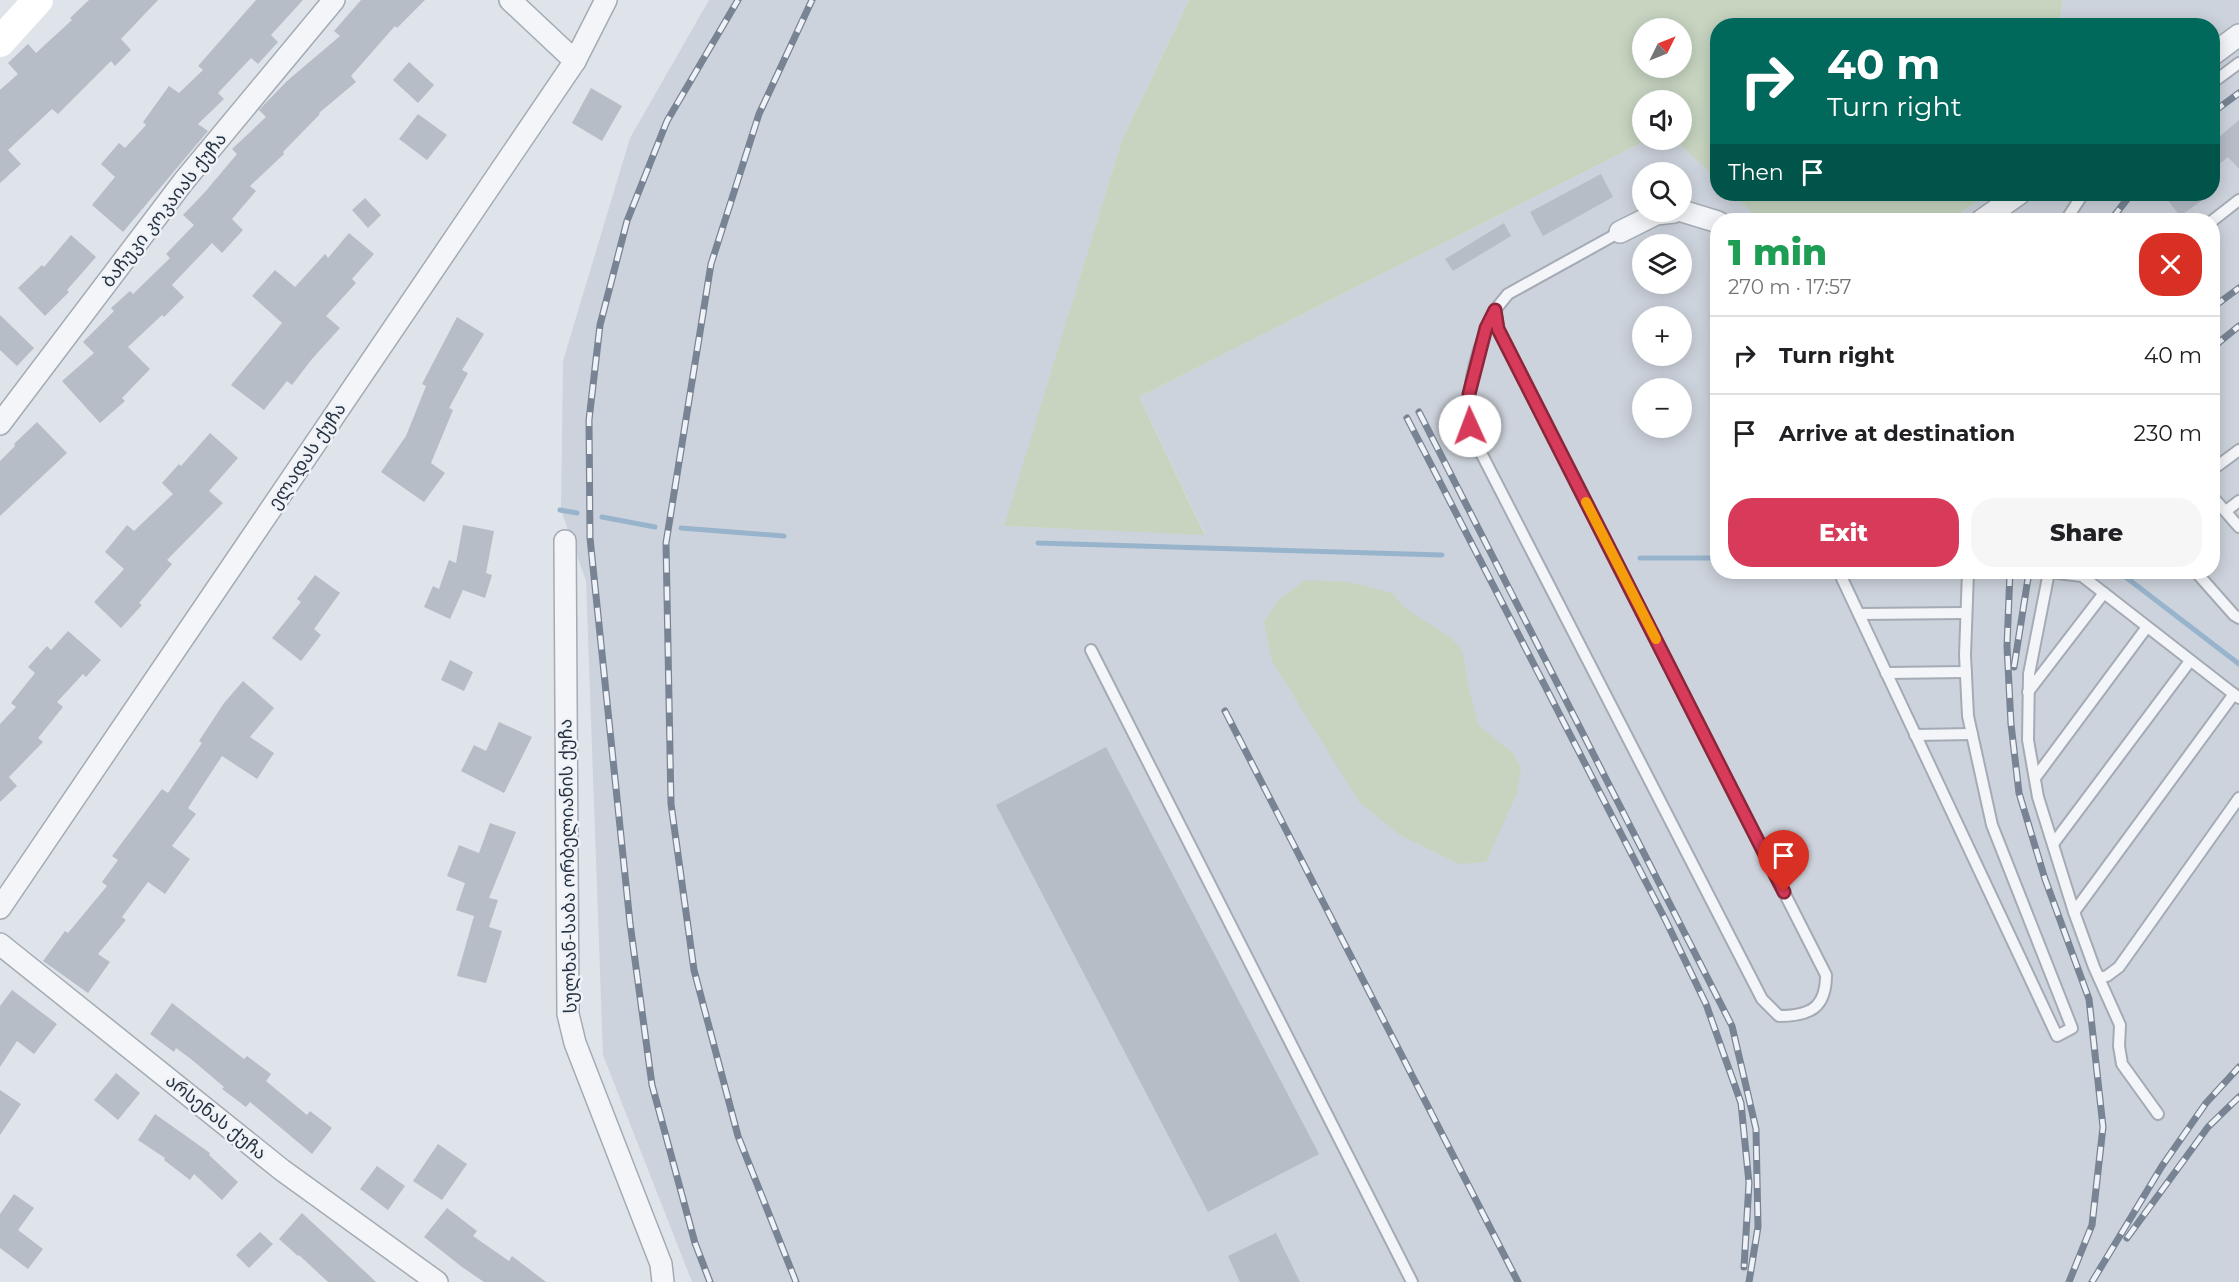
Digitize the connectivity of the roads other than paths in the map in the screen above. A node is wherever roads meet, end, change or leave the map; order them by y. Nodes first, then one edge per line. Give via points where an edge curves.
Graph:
1 (38, 0) edge
2 (334, 0) edge
3 (510, 0) edge
4 (606, 0) edge
5 (2239, 35) edge
6 (0, 42) edge
7 (2220, 49) edge
8 (575, 61) junction
9 (2239, 63) edge
10 (2220, 76) edge
11 (2239, 200) edge
12 (2009, 201) edge
13 (1692, 213) edge
14 (1992, 213) edge
15 (2220, 215) edge
16 (1710, 219) edge
17 (1640, 222) edge
18 (1620, 232) joint
19 (1495, 310) junction
20 (0, 424) edge
21 (2239, 450) edge
22 (2220, 464) edge
23 (2239, 501) edge
24 (2220, 505) edge
25 (2226, 511) junction
26 (2239, 527) edge
27 (565, 540) dead end
28 (1842, 579) edge
29 (1968, 579) edge
30 (2048, 579) edge
31 (2086, 579) edge
32 (2202, 579) edge
33 (2104, 593) junction
34 (1966, 613) junction
35 (1859, 614) junction
36 (2239, 618) edge
37 (2148, 627) junction
38 (1091, 650) dead end
39 (2190, 661) junction
40 (1966, 672) junction
41 (1886, 673) junction
42 (2028, 692) junction
43 (2236, 696) edge
44 (1972, 734) junction
45 (1915, 735) junction
46 (2035, 778) junction
47 (2239, 798) edge
48 (2053, 844) junction
49 (0, 908) edge
50 (2074, 912) junction
51 (0, 944) edge
52 (2099, 978) junction
53 (2158, 1114) dead end
54 (437, 1282) edge
55 (663, 1282) edge
56 (1412, 1282) edge

1 - 6 main road
2 - 20 street, ბაჩუკი კოკაიას ქუჩა via 183,183
3 - 8 street
4 - 8 street, ელადას ქუჩა
5 - 7 street
8 - 49 street, ელადას ქუჩა
9 - 10 lane
11 - 15 lane
12 - 14 street
13 - 16 street
17 - 18 street
18 - 19 lane via 1508,294
19 - 19 lane via 1486,328 1469,394 1470,426 1478,445 1762,999 1779,1016 1811,1012 1826,991 1826,975 1498,329
21 - 22 lane
23 - 25 lane
24 - 25 lane
25 - 26 lane
27 - 55 street, სულხან-საბა ორბელიანის ქუჩა via 568,1014 575,1043 661,1264
28 - 35 lane
29 - 34 lane
30 - 42 lane
31 - 33 lane
32 - 36 lane
33 - 37 lane
33 - 42 lane
34 - 35 lane
34 - 40 lane
35 - 41 lane
37 - 39 lane
37 - 46 lane
38 - 56 lane
39 - 43 lane
39 - 48 lane
40 - 41 lane
40 - 44 lane
41 - 45 lane
42 - 46 lane via 2028,740
43 - 50 lane
44 - 45 lane
44 - 45 lane via 1992,825 2072,1028 2057,1036
46 - 48 lane
47 - 52 lane via 2119,967
48 - 50 lane
50 - 52 lane
51 - 54 street, არსენას ქუჩა via 282,1170
52 - 53 lane via 2120,1024 2122,1064

